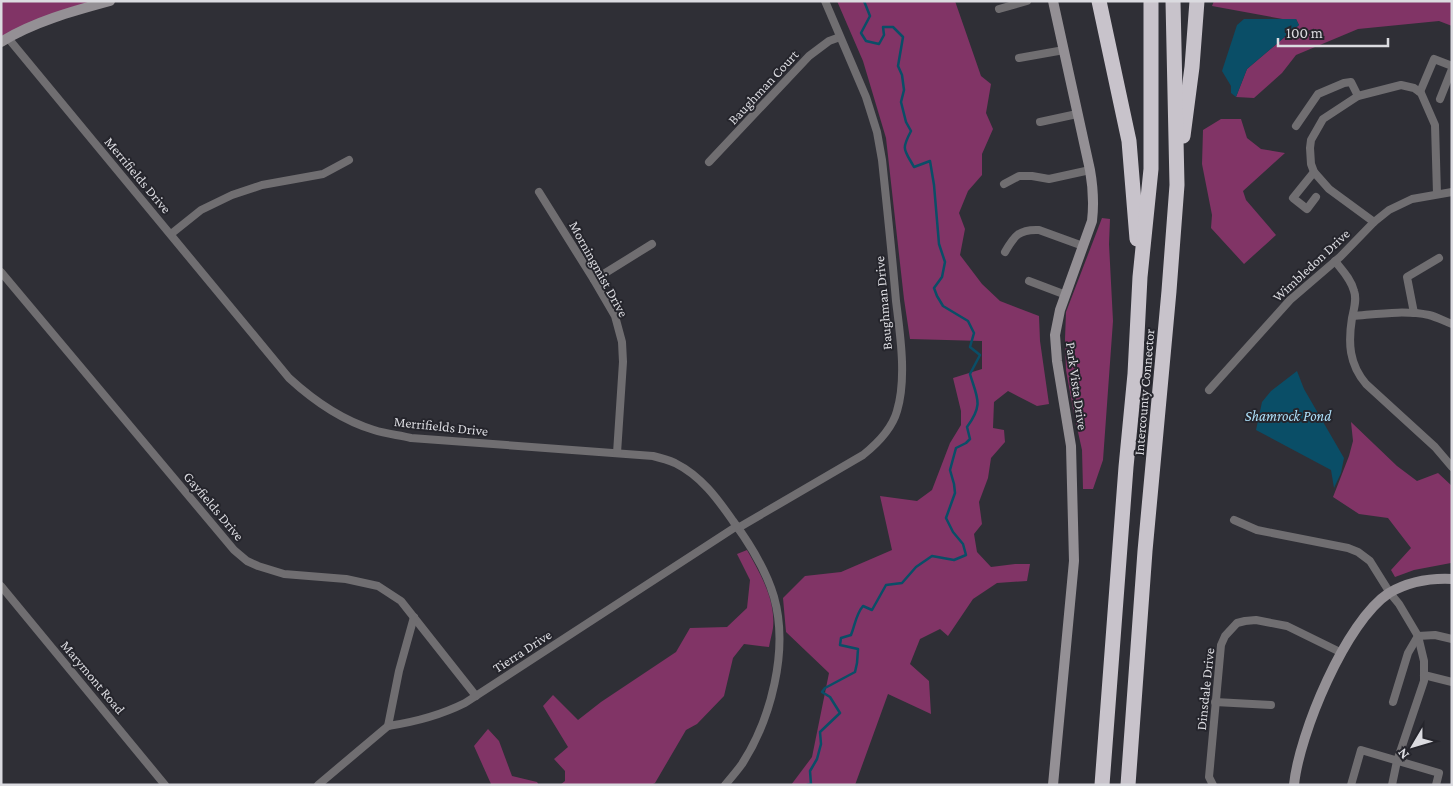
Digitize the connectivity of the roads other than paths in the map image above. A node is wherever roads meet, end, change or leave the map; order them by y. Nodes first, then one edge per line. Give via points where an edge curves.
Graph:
1 (110, 1) edge
2 (825, 1) edge
3 (1027, 1) edge
4 (1053, 1) edge
5 (1099, 1) edge
6 (1152, 1) edge
7 (1173, 1) edge
8 (1197, 1) edge
9 (998, 9) dead end
10 (840, 37) junction
11 (5, 40) edge
12 (1064, 50) junction
13 (1019, 58) dead end
14 (1452, 67) edge
15 (1420, 92) junction
16 (1358, 96) junction
17 (1440, 99) dead end
18 (1077, 114) junction
19 (1040, 122) dead end
20 (1296, 126) dead end
21 (349, 160) dead end
22 (709, 162) dead end
23 (1090, 170) junction
24 (1314, 172) junction
25 (1004, 184) dead end
26 (1176, 184) junction
27 (539, 192) dead end
28 (1452, 192) edge
29 (1437, 194) junction
30 (1316, 197) dead end
31 (1374, 222) junction
32 (171, 234) junction
33 (652, 244) dead end
34 (1083, 246) junction
35 (1005, 252) dead end
36 (1439, 258) dead end
37 (1335, 262) junction
38 (1, 272) edge
39 (1140, 277) junction
40 (594, 280) junction
41 (1029, 280) dead end
42 (1066, 296) junction
43 (1414, 313) junction
44 (1353, 316) junction
45 (1452, 324) edge
46 (1209, 390) dead end
47 (617, 453) junction
48 (1452, 453) edge
49 (1446, 459) junction
50 (1452, 467) edge
51 (1234, 520) dead end
52 (738, 527) junction
53 (1452, 579) edge
54 (1, 586) edge
55 (1390, 593) junction
56 (414, 617) junction
57 (1418, 636) junction
58 (1452, 640) edge
59 (1342, 653) junction
60 (1424, 675) junction
61 (1452, 682) edge
62 (476, 696) junction
63 (1215, 702) junction
64 (1393, 702) dead end
65 (1271, 705) dead end
66 (388, 726) junction
67 (1397, 761) junction
68 (165, 785) edge
69 (318, 785) edge
70 (725, 785) edge
71 (1053, 785) edge
72 (1102, 785) edge
73 (1128, 785) edge
74 (1213, 785) edge
75 (1294, 785) edge
76 (1351, 785) edge
77 (1392, 785) edge
78 (1436, 785) edge

1 - 11 street via 35,25
2 - 10 street, Baughman Drive
3 - 9 street
4 - 12 street, Park Vista Drive
5 - 39 highway via 1129,141
6 - 39 highway, Intercounty Connector via 1151,169
7 - 26 highway, Intercounty Connector
8 - 26 highway via 1192,67
10 - 22 street, Baughman Court via 809,56
10 - 52 street, Baughman Drive via 866,97 882,160 900,338 901,396 894,421 873,448
11 - 32 street, Merrifields Drive
12 - 13 street
12 - 18 street, Park Vista Drive
14 - 15 street via 1434,59
14 - 17 street
15 - 16 street via 1401,85
15 - 29 street via 1435,125
16 - 20 street via 1352,82 1318,94
16 - 24 street via 1323,119 1315,132 1310,148
18 - 19 street
18 - 23 street, Park Vista Drive
21 - 32 street via 323,174 262,185 232,195 201,210
23 - 25 street via 1049,179 1019,176
23 - 34 street, Park Vista Drive via 1094,209
24 - 30 street via 1294,198 1307,208
24 - 31 street via 1329,189
26 - 73 highway, Intercounty Connector
27 - 40 street, Morningmist Drive
28 - 29 street, Wimbledon Drive
29 - 31 street, Wimbledon Drive via 1404,202
31 - 37 street, Wimbledon Drive
32 - 47 street, Merrifields Drive via 289,378 308,396 338,415 373,430 411,438
33 - 40 street
34 - 35 street via 1032,230 1019,233
34 - 42 street, Park Vista Drive
36 - 43 street via 1407,277
37 - 44 street via 1355,292
37 - 46 street, Wimbledon Drive via 1290,300
38 - 56 street, Gayfields Drive via 234,550 247,561 284,574 346,579 378,586 401,601
39 - 72 highway, Intercounty Connector
40 - 47 street, Morningmist Drive via 615,316 622,342
41 - 42 street
42 - 71 street, Park Vista Drive via 1055,335 1071,446 1074,561
43 - 44 street
43 - 45 street
44 - 49 street via 1349,340 1358,376
47 - 52 street, Merrifields Drive via 653,456 690,471 712,491
48 - 49 street
49 - 50 street
51 - 55 street via 1257,530 1358,552 1370,561
52 - 62 street, Tierra Drive
52 - 70 street, Merrifields Drive via 761,565 774,598 779,647 777,670 759,732 742,764
53 - 55 street via 1427,580
54 - 68 street, Marymont Road
55 - 57 street
55 - 59 street via 1370,610
56 - 62 street, Gayfields Drive
56 - 66 street
57 - 58 street via 1435,635
57 - 60 street
57 - 64 street via 1408,653
59 - 63 street, Dinsdale Drive via 1287,626 1256,620 1237,623 1221,645
59 - 75 street via 1307,730
60 - 61 street
60 - 67 street
62 - 66 street, Tierra Drive via 451,710
63 - 65 street
63 - 74 street, Dinsdale Drive via 1209,777
66 - 69 street, Tierra Drive
67 - 76 street via 1361,750
67 - 77 street
67 - 78 street via 1439,773

